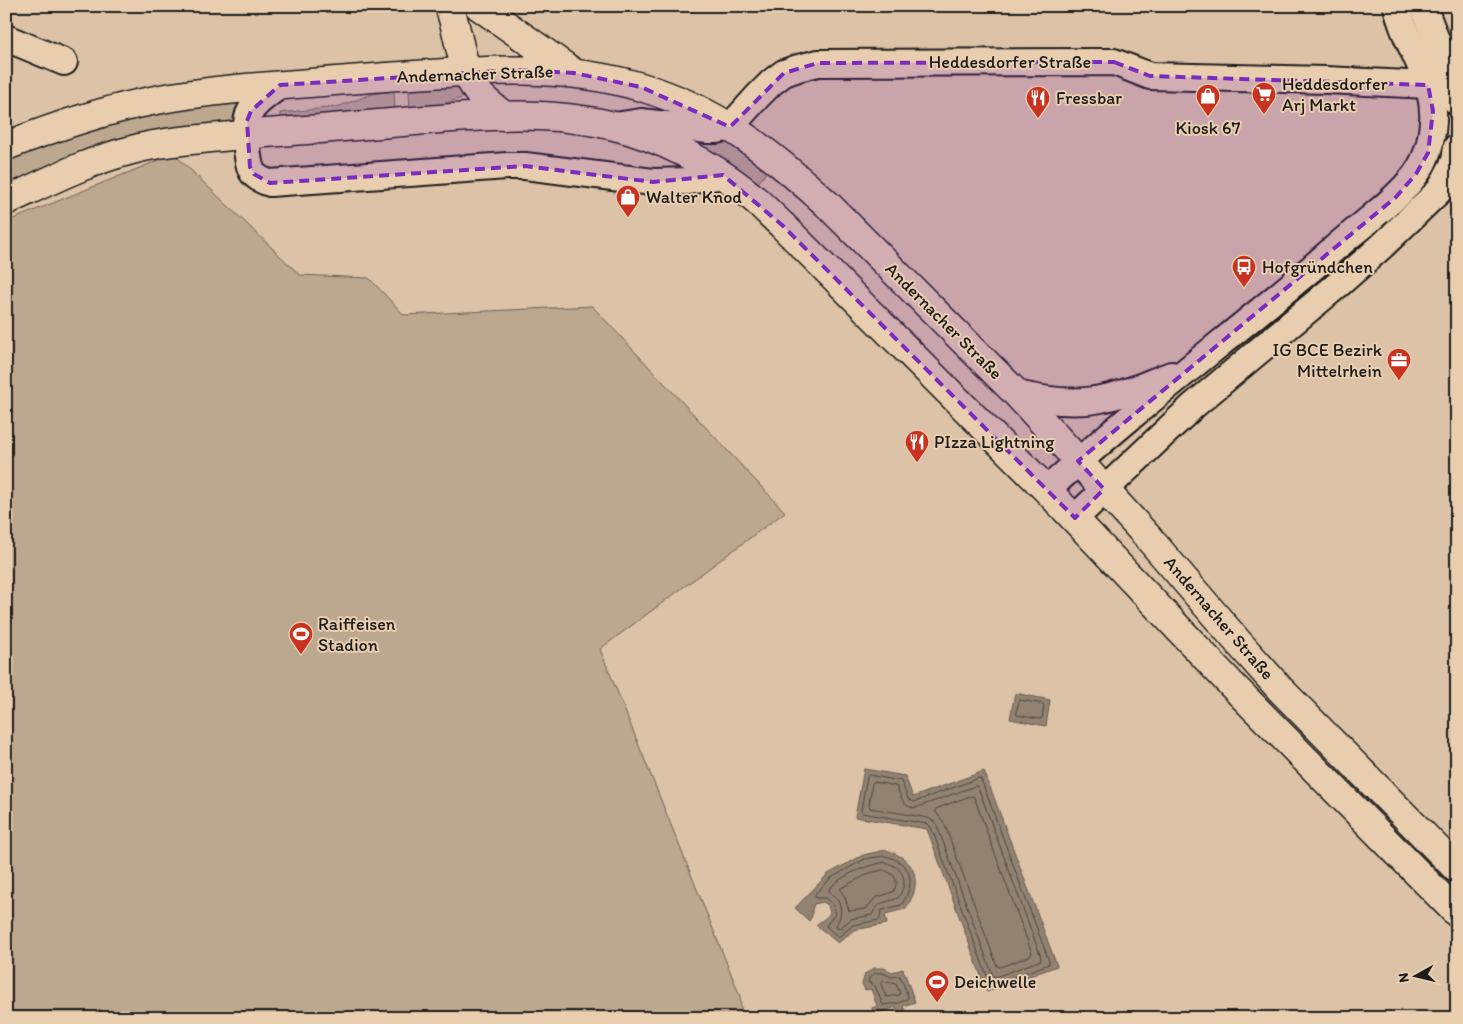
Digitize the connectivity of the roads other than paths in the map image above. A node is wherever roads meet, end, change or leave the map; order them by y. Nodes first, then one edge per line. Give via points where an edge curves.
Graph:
1 (448, 6) edge
2 (479, 6) edge
3 (1397, 6) edge
4 (1423, 6) edge
5 (6, 38) edge
6 (1447, 49) edge
7 (64, 62) dead end
8 (466, 72) junction
9 (574, 73) junction
10 (280, 85) junction
11 (1445, 92) edge
12 (504, 116) junction
13 (615, 126) junction
14 (730, 127) junction
15 (247, 134) junction
16 (6, 146) edge
17 (1457, 147) edge
18 (723, 176) junction
19 (6, 201) edge
20 (1190, 368) junction
21 (1017, 394) junction
22 (1078, 461) junction
23 (1104, 489) junction
24 (1047, 490) junction
25 (1075, 518) junction
26 (1457, 869) edge
27 (1457, 913) edge

1 - 8 street
2 - 9 street
3 - 11 street via 1426,78
4 - 6 street
5 - 7 street
6 - 11 street
8 - 9 street, Andernacher Straße
8 - 10 street, Andernacher Straße
8 - 12 street via 481,96
9 - 14 street, Andernacher Straße via 641,87 677,100
10 - 15 street via 251,111 246,121
10 - 16 street, Andernacher Straße via 153,101 63,124
11 - 14 street, Heddesdorfer Straße via 1326,80 1150,76 1114,62 818,63 784,73
11 - 20 street via 1433,121 1428,153 1416,174 1396,197
12 - 13 street, Andernacher Straße via 562,118
12 - 15 street, Andernacher Straße
13 - 14 street via 641,122 708,130
13 - 18 street, Andernacher Straße via 675,148
14 - 21 street, Andernacher Straße via 777,160 827,204
15 - 18 street via 250,166 262,181 270,183 507,166 653,182
15 - 19 street, Andernacher Straße via 156,144 131,150 86,165
17 - 23 street via 1455,161 1440,190 1383,245 1193,406
18 - 24 street, Andernacher Straße via 747,192 782,225
20 - 21 street via 1091,401 1038,399
20 - 22 street
21 - 22 street, Andernacher Straße
22 - 23 street, Andernacher Straße
22 - 24 street
23 - 25 street
23 - 26 street, Andernacher Straße via 1280,689
24 - 25 street, Andernacher Straße
25 - 27 street, Andernacher Straße via 1231,684

